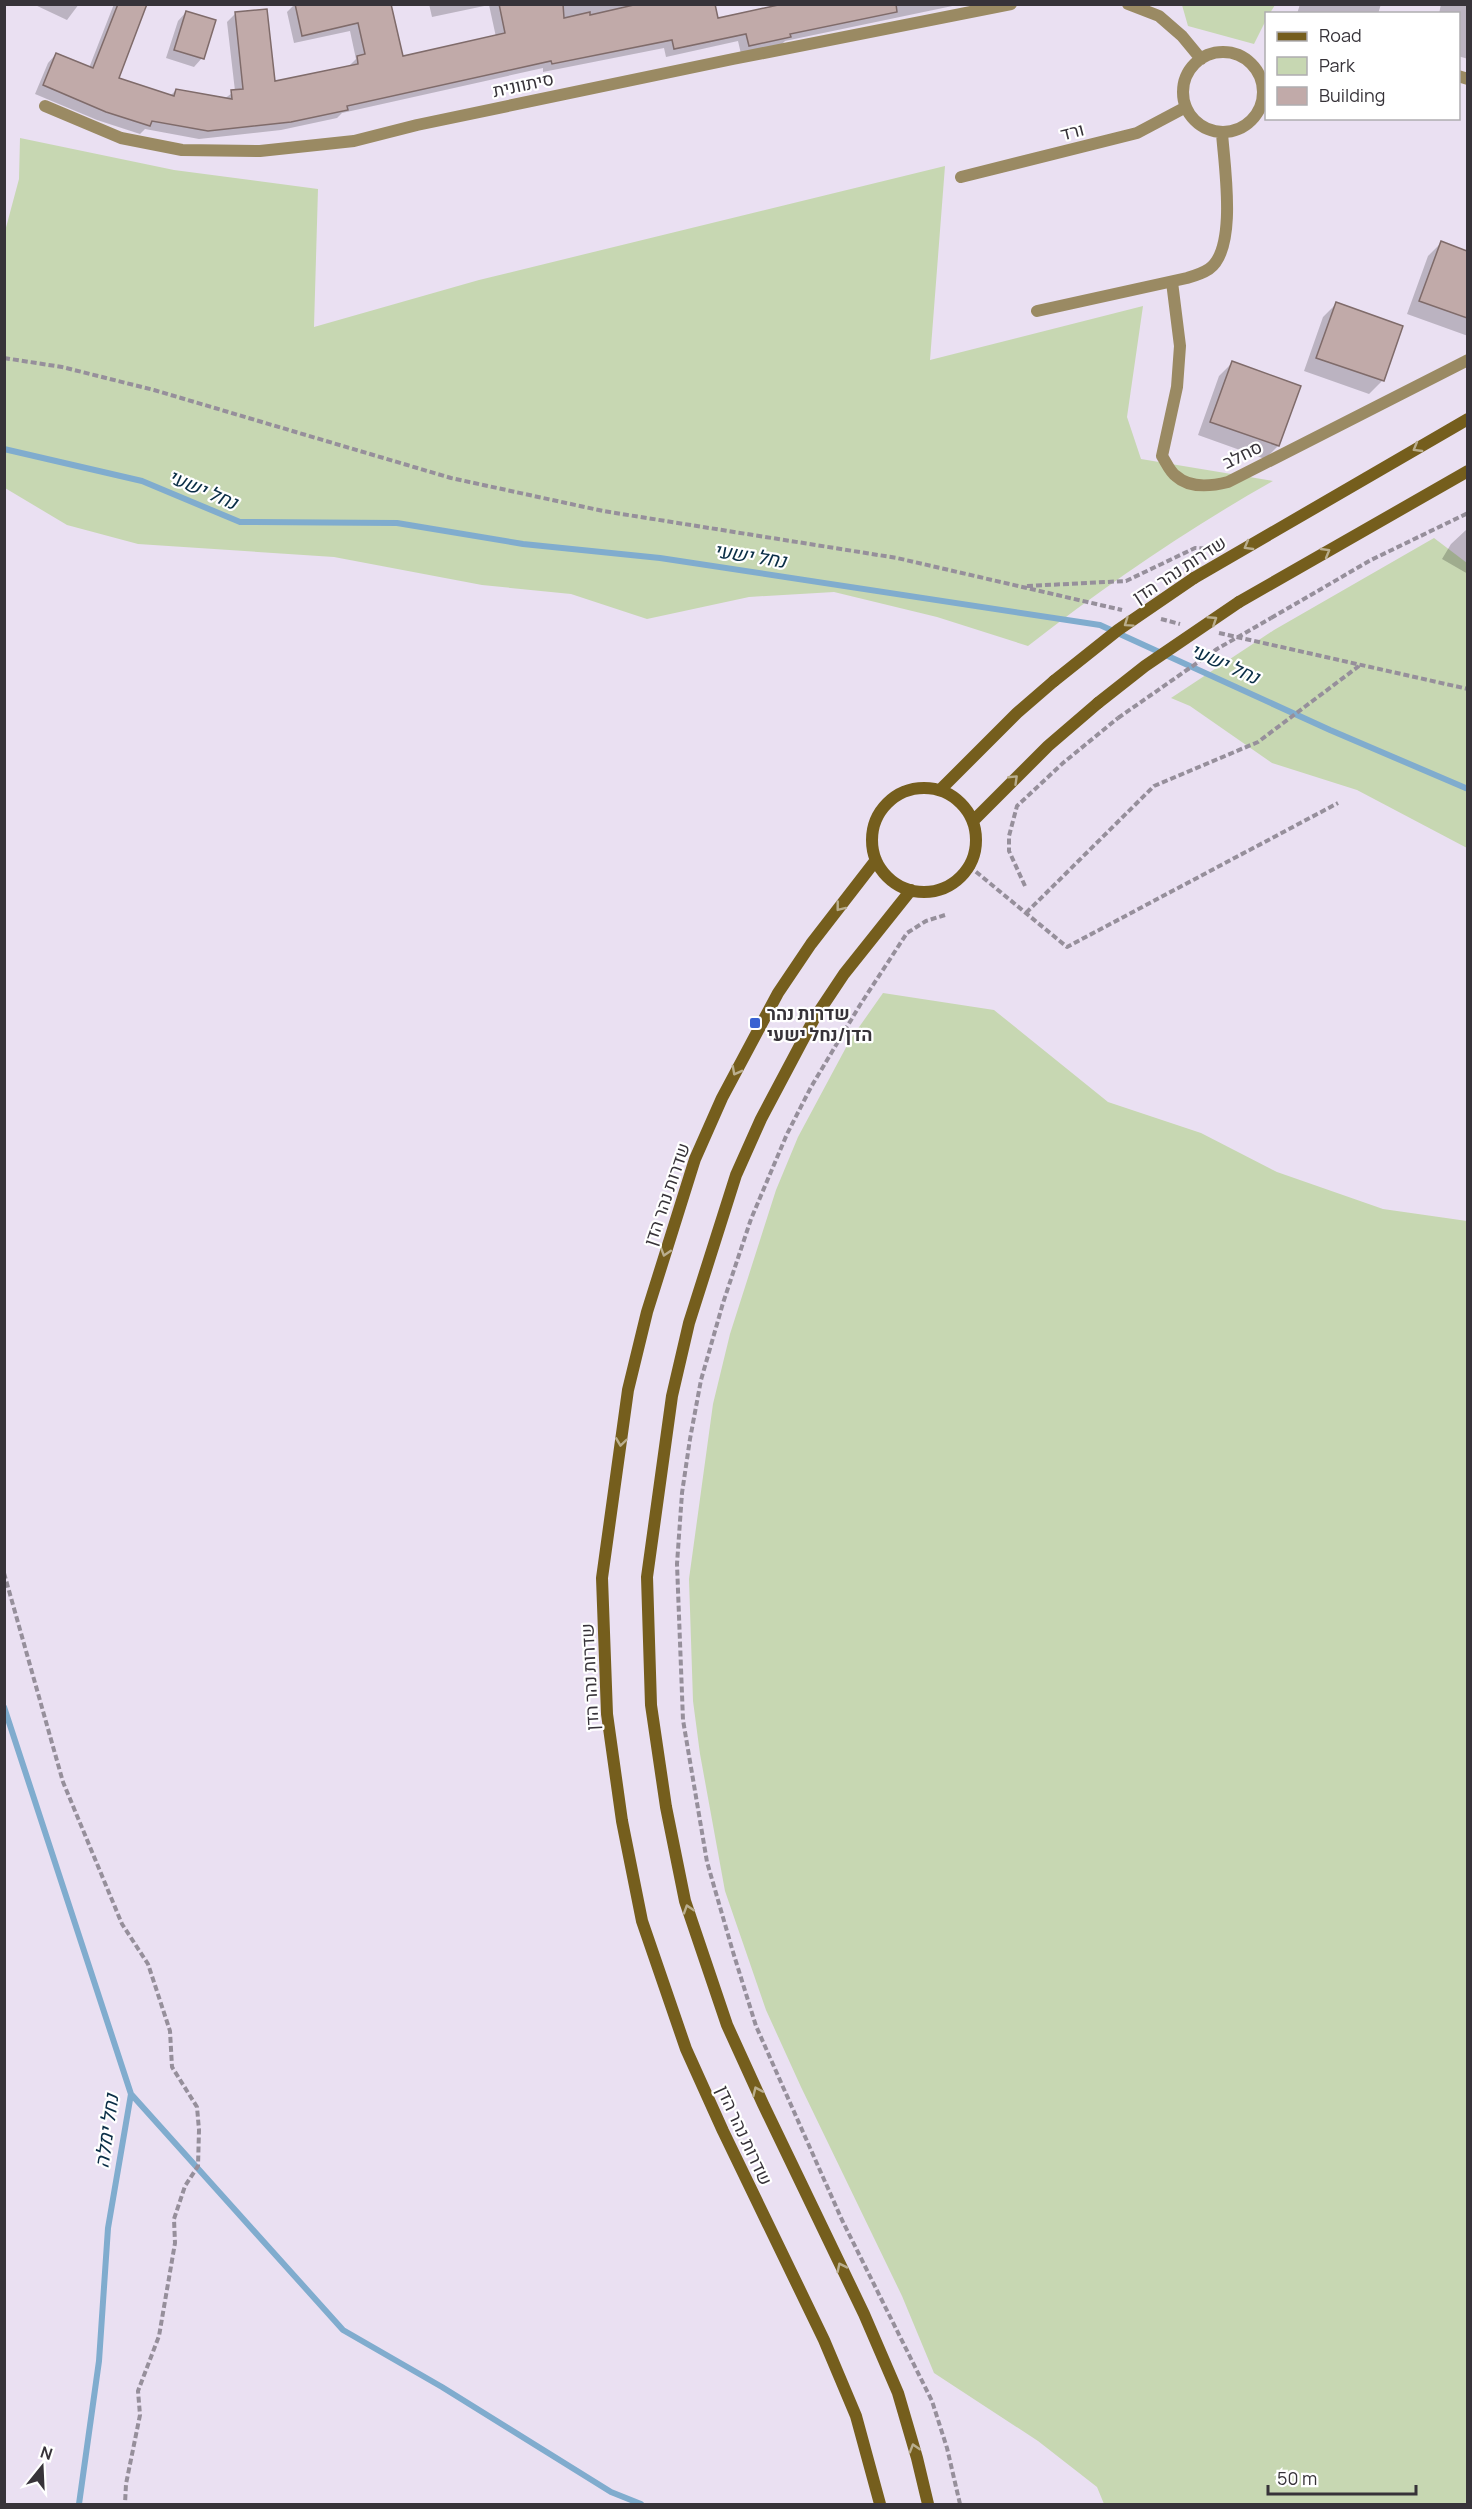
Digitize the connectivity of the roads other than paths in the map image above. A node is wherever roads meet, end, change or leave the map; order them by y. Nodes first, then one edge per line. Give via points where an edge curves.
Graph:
1 (1011, 4) edge
2 (1128, 4) edge
3 (1201, 59) junction
4 (1264, 85) edge
5 (45, 106) dead end
6 (1186, 107) junction
7 (1222, 133) junction
8 (962, 177) dead end
9 (1172, 282) junction
10 (1037, 311) dead end
11 (1467, 360) edge
12 (1467, 419) edge
13 (1467, 471) edge
14 (940, 790) junction
15 (973, 821) junction
16 (876, 860) junction
17 (911, 890) junction
18 (880, 2505) edge
19 (927, 2505) edge

1 - 5 street, סיתוונית via 711,63 354,141 260,151 182,150 121,138
2 - 3 street via 1159,16
3 - 4 street via 1223,52 1237,55 1256,70
3 - 6 street via 1190,69 1183,84
4 - 7 street via 1255,117 1237,130
6 - 7 street via 1199,125
6 - 8 street, ורד via 1137,133
7 - 9 street via 1228,221 1222,249 1210,269
9 - 10 street
9 - 11 street, סחלב via 1180,346 1177,387 1162,456 1176,477 1191,483 1209,487 1228,482
12 -> 14 main road, שדרות נהר הדן, bridge via 1194,578 1118,630 1017,713
15 -> 13 main road, bridge via 1048,746 1145,666 1239,602
14 - 15 main road via 965,807
14 - 16 main road via 923,787 891,798 873,827 871,844
15 - 17 main road via 975,852 961,877 938,890
16 - 17 main road via 890,880
16 -> 18 main road, שדרות נהר הדן via 778,993 722,1098 695,1159 647,1312 628,1390 602,1578 607,1714 622,1821 642,1921 686,2049 856,2416
19 -> 17 main road, שדרות נהר הדן via 898,2393 728,2025 685,1901 651,1705 647,1576 672,1396 689,1323 736,1175 760,1119 814,1019 844,974

